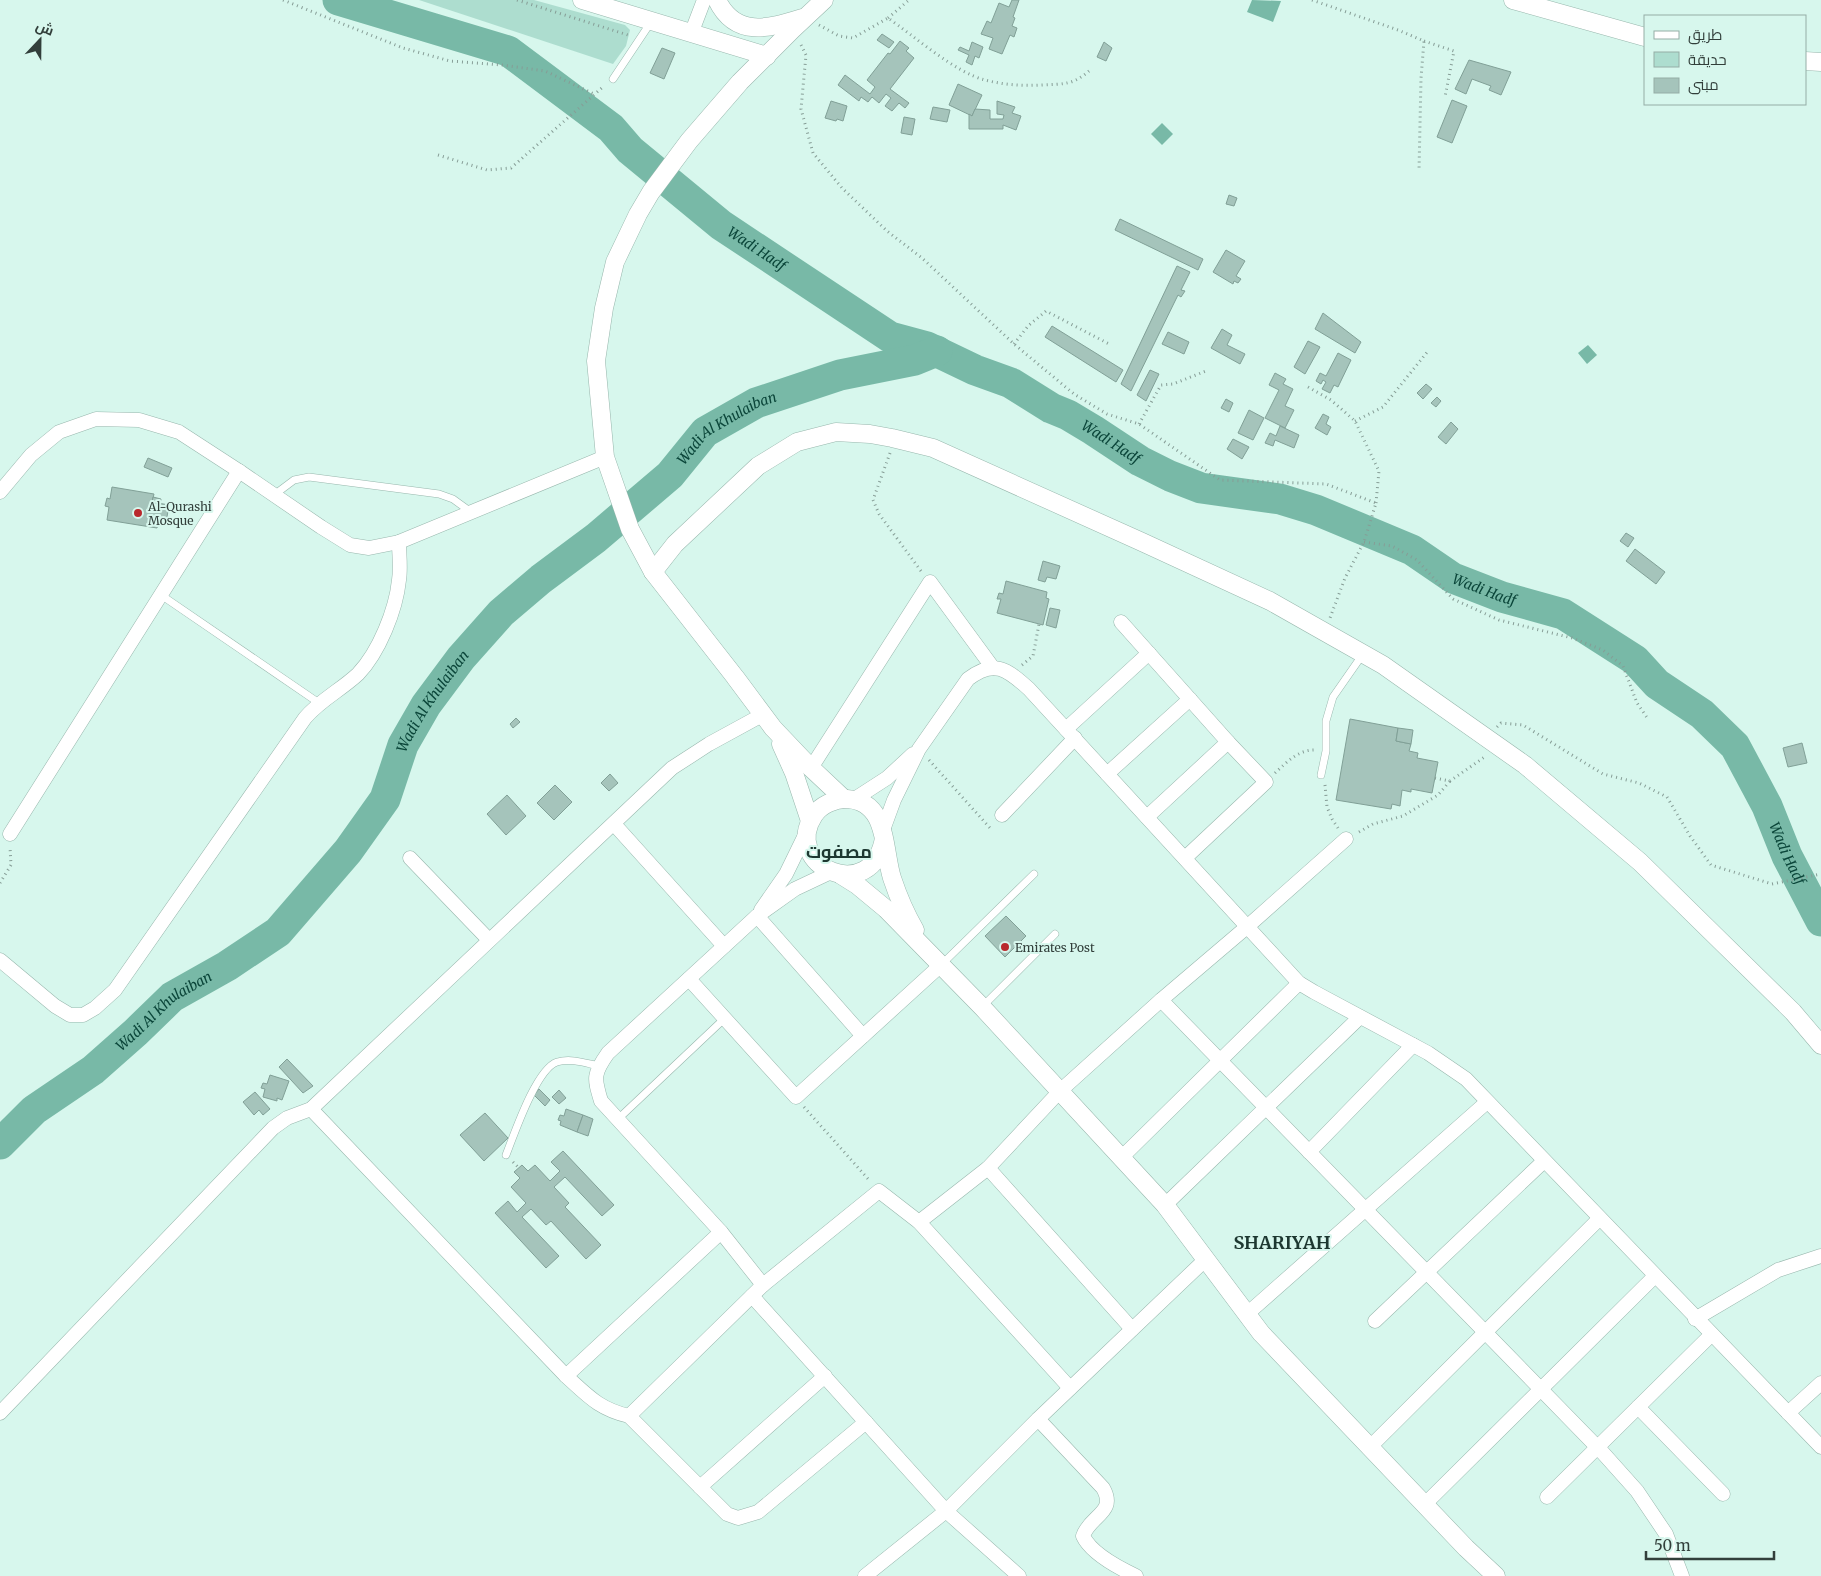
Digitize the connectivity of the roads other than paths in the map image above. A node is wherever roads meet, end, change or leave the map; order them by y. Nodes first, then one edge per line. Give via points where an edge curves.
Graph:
1 (582, 0) edge
2 (704, 0) edge
3 (717, 0) edge
4 (824, 0) edge
5 (1513, 0) edge
6 (652, 22) junction
7 (799, 23) junction
8 (691, 34) junction
9 (1644, 38) edge
10 (766, 56) junction
11 (1806, 61) edge
12 (1821, 62) edge
13 (613, 79) road end
14 (605, 457) junction
15 (239, 471) junction
16 (0, 492) edge
17 (274, 495) junction
18 (471, 512) junction
19 (399, 542) junction
20 (653, 572) junction
21 (161, 595) junction
22 (1121, 622) dead end
23 (1149, 653) junction
24 (1364, 654) junction
25 (993, 668) junction
26 (1190, 699) junction
27 (319, 703) junction
28 (768, 721) junction
29 (1070, 733) junction
30 (1228, 742) junction
31 (919, 749) junction
32 (811, 768) junction
33 (1107, 774) junction
34 (1321, 775) road end
35 (848, 799) junction
36 (1002, 815) road end
37 (1147, 817) junction
38 (614, 824) junction
39 (809, 826) junction
40 (10, 834) road end
41 (883, 834) junction
42 (1346, 839) road end
43 (410, 858) dead end
44 (1185, 858) junction
45 (836, 874) junction
46 (1034, 874) dead end
47 (756, 916) junction
48 (1248, 926) junction
49 (1055, 934) dead end
50 (489, 940) junction
51 (724, 946) junction
52 (925, 948) junction
53 (0, 960) edge
54 (941, 965) junction
55 (689, 979) junction
56 (1299, 982) junction
57 (1161, 1000) junction
58 (982, 1007) junction
59 (1360, 1017) junction
60 (724, 1019) junction
61 (863, 1036) junction
62 (1413, 1045) junction
63 (1821, 1045) edge
64 (1220, 1061) junction
65 (598, 1066) junction
66 (1060, 1091) junction
67 (1487, 1102) junction
68 (311, 1108) junction
69 (1266, 1108) junction
70 (618, 1119) junction
71 (1310, 1152) junction
72 (506, 1155) dead end
73 (1121, 1158) junction
74 (1544, 1161) junction
75 (988, 1168) junction
76 (1165, 1205) junction
77 (1365, 1209) junction
78 (1599, 1218) junction
79 (919, 1222) junction
80 (721, 1232) junction
81 (1821, 1256) edge
82 (1206, 1259) junction
83 (1427, 1272) junction
84 (1654, 1276) junction
85 (763, 1285) junction
86 (752, 1296) junction
87 (1247, 1314) junction
88 (1696, 1319) junction
89 (1375, 1321) dead end
90 (1132, 1329) junction
91 (1486, 1332) junction
92 (1711, 1335) junction
93 (566, 1376) junction
94 (825, 1376) junction
95 (1821, 1383) edge
96 (1070, 1388) junction
97 (1541, 1389) junction
98 (1638, 1407) junction
99 (0, 1413) edge
100 (1788, 1414) junction
101 (629, 1416) junction
102 (1038, 1419) junction
103 (866, 1422) junction
104 (1370, 1447) junction
105 (1598, 1447) junction
106 (1821, 1447) edge
107 (700, 1487) junction
108 (1723, 1494) dead end
109 (1547, 1497) dead end
110 (1425, 1504) junction
111 (946, 1511) junction
112 (1114, 1572) edge
113 (865, 1576) edge
114 (1019, 1576) edge
115 (1136, 1576) edge
116 (1496, 1576) edge
117 (1682, 1576) edge

1 - 6 street
2 - 8 street
3 - 7 street via 731,18 749,27 769,28
4 - 7 street
5 - 9 street
6 - 8 street
6 - 13 lane
7 - 10 street
8 - 10 street
10 - 14 street via 662,175 638,214 615,262 596,361
11 - 12 street
14 - 18 street
14 - 20 street via 630,529
15 - 16 street via 179,432 139,420 96,419 59,432 31,455
15 - 17 street
15 - 21 street
17 - 18 lane via 294,480 309,477 439,494 453,499
17 - 19 street via 350,544 369,548
18 - 19 street
19 - 27 street via 399,580 395,600 372,657 358,674
20 - 24 street via 675,544 758,466 797,442 836,432 892,438 933,448 1124,534 1270,602
20 - 28 street
21 - 27 lane
21 - 40 street
22 - 23 street
23 - 26 street
23 - 29 street
24 - 34 lane via 1333,697 1326,721 1326,751
24 - 63 street via 1525,765 1640,862 1793,1012
25 - 29 street via 1012,674
25 - 31 street via 988,667 968,679
25 - 32 street via 930,582
26 - 30 street
26 - 33 street
27 - 53 street via 305,718 115,990 95,1008 70,1015
28 - 32 street
28 - 38 street via 709,744 672,768
28 - 39 street via 794,773
29 - 33 street
29 - 36 street
30 - 37 street
30 - 44 street via 1266,782
31 - 35 street via 887,778
31 - 41 street
32 - 35 street
33 - 37 street
35 - 39 street via 824,805
35 - 41 street via 869,807 875,813
37 - 44 street
38 - 50 street
38 - 51 street
39 - 45 street via 807,841 812,856 822,868
39 - 47 street via 786,874
41 - 45 street via 882,849 870,866 857,873
41 - 52 street via 897,894
42 - 48 street
43 - 50 street
44 - 48 street
45 - 47 street via 795,889
45 - 52 street via 872,896
46 - 54 lane
47 - 51 street
47 - 61 street
48 - 56 street
48 - 57 street
49 - 58 lane
50 - 68 street
51 - 55 street
52 - 54 street
54 - 58 street
54 - 61 street
55 - 60 street
55 - 65 street
56 - 59 street
56 - 64 street
57 - 64 street
57 - 66 street
58 - 66 street
59 - 62 street
59 - 69 street
60 - 61 street via 796,1097
60 - 70 lane
62 - 67 street via 1466,1079
62 - 71 street
64 - 69 street
64 - 73 street
65 - 70 street via 595,1081 601,1101
65 - 72 lane via 572,1060 556,1062 548,1069 536,1084
66 - 73 street
66 - 75 street
67 - 74 street
67 - 77 street
68 - 93 street
68 - 99 street via 273,1128
69 - 71 street
69 - 76 street
70 - 80 street
71 - 77 street
73 - 76 street
74 - 78 street
74 - 83 street
75 - 79 street
75 - 90 street
76 - 82 street
77 - 83 street
77 - 87 street
78 - 84 street
78 - 91 street
79 - 85 street via 879,1191
79 - 96 street
80 - 85 street
80 - 93 street
81 - 88 street via 1778,1270
82 - 87 street
82 - 90 street
83 - 89 street
83 - 91 street
84 - 88 street
84 - 97 street
85 - 86 street
86 - 94 street
86 - 101 street
87 - 104 street via 1261,1333
88 - 92 street
90 - 96 street
91 - 97 street
91 - 104 street
92 - 98 street
92 - 100 street
93 - 101 street via 596,1404
94 - 103 street
94 - 107 street
95 - 100 street
96 - 102 street
97 - 105 street
97 - 110 street
98 - 105 street
98 - 108 street
100 - 106 street
101 - 107 street
102 - 111 street
102 - 112 street via 1108,1498 1107,1506 1083,1536
103 - 107 street via 752,1515 738,1518 727,1514
103 - 111 street
104 - 110 street
105 - 109 street
105 - 117 street via 1637,1491 1666,1534
110 - 116 street
111 - 113 street
111 - 114 street
112 - 115 street

